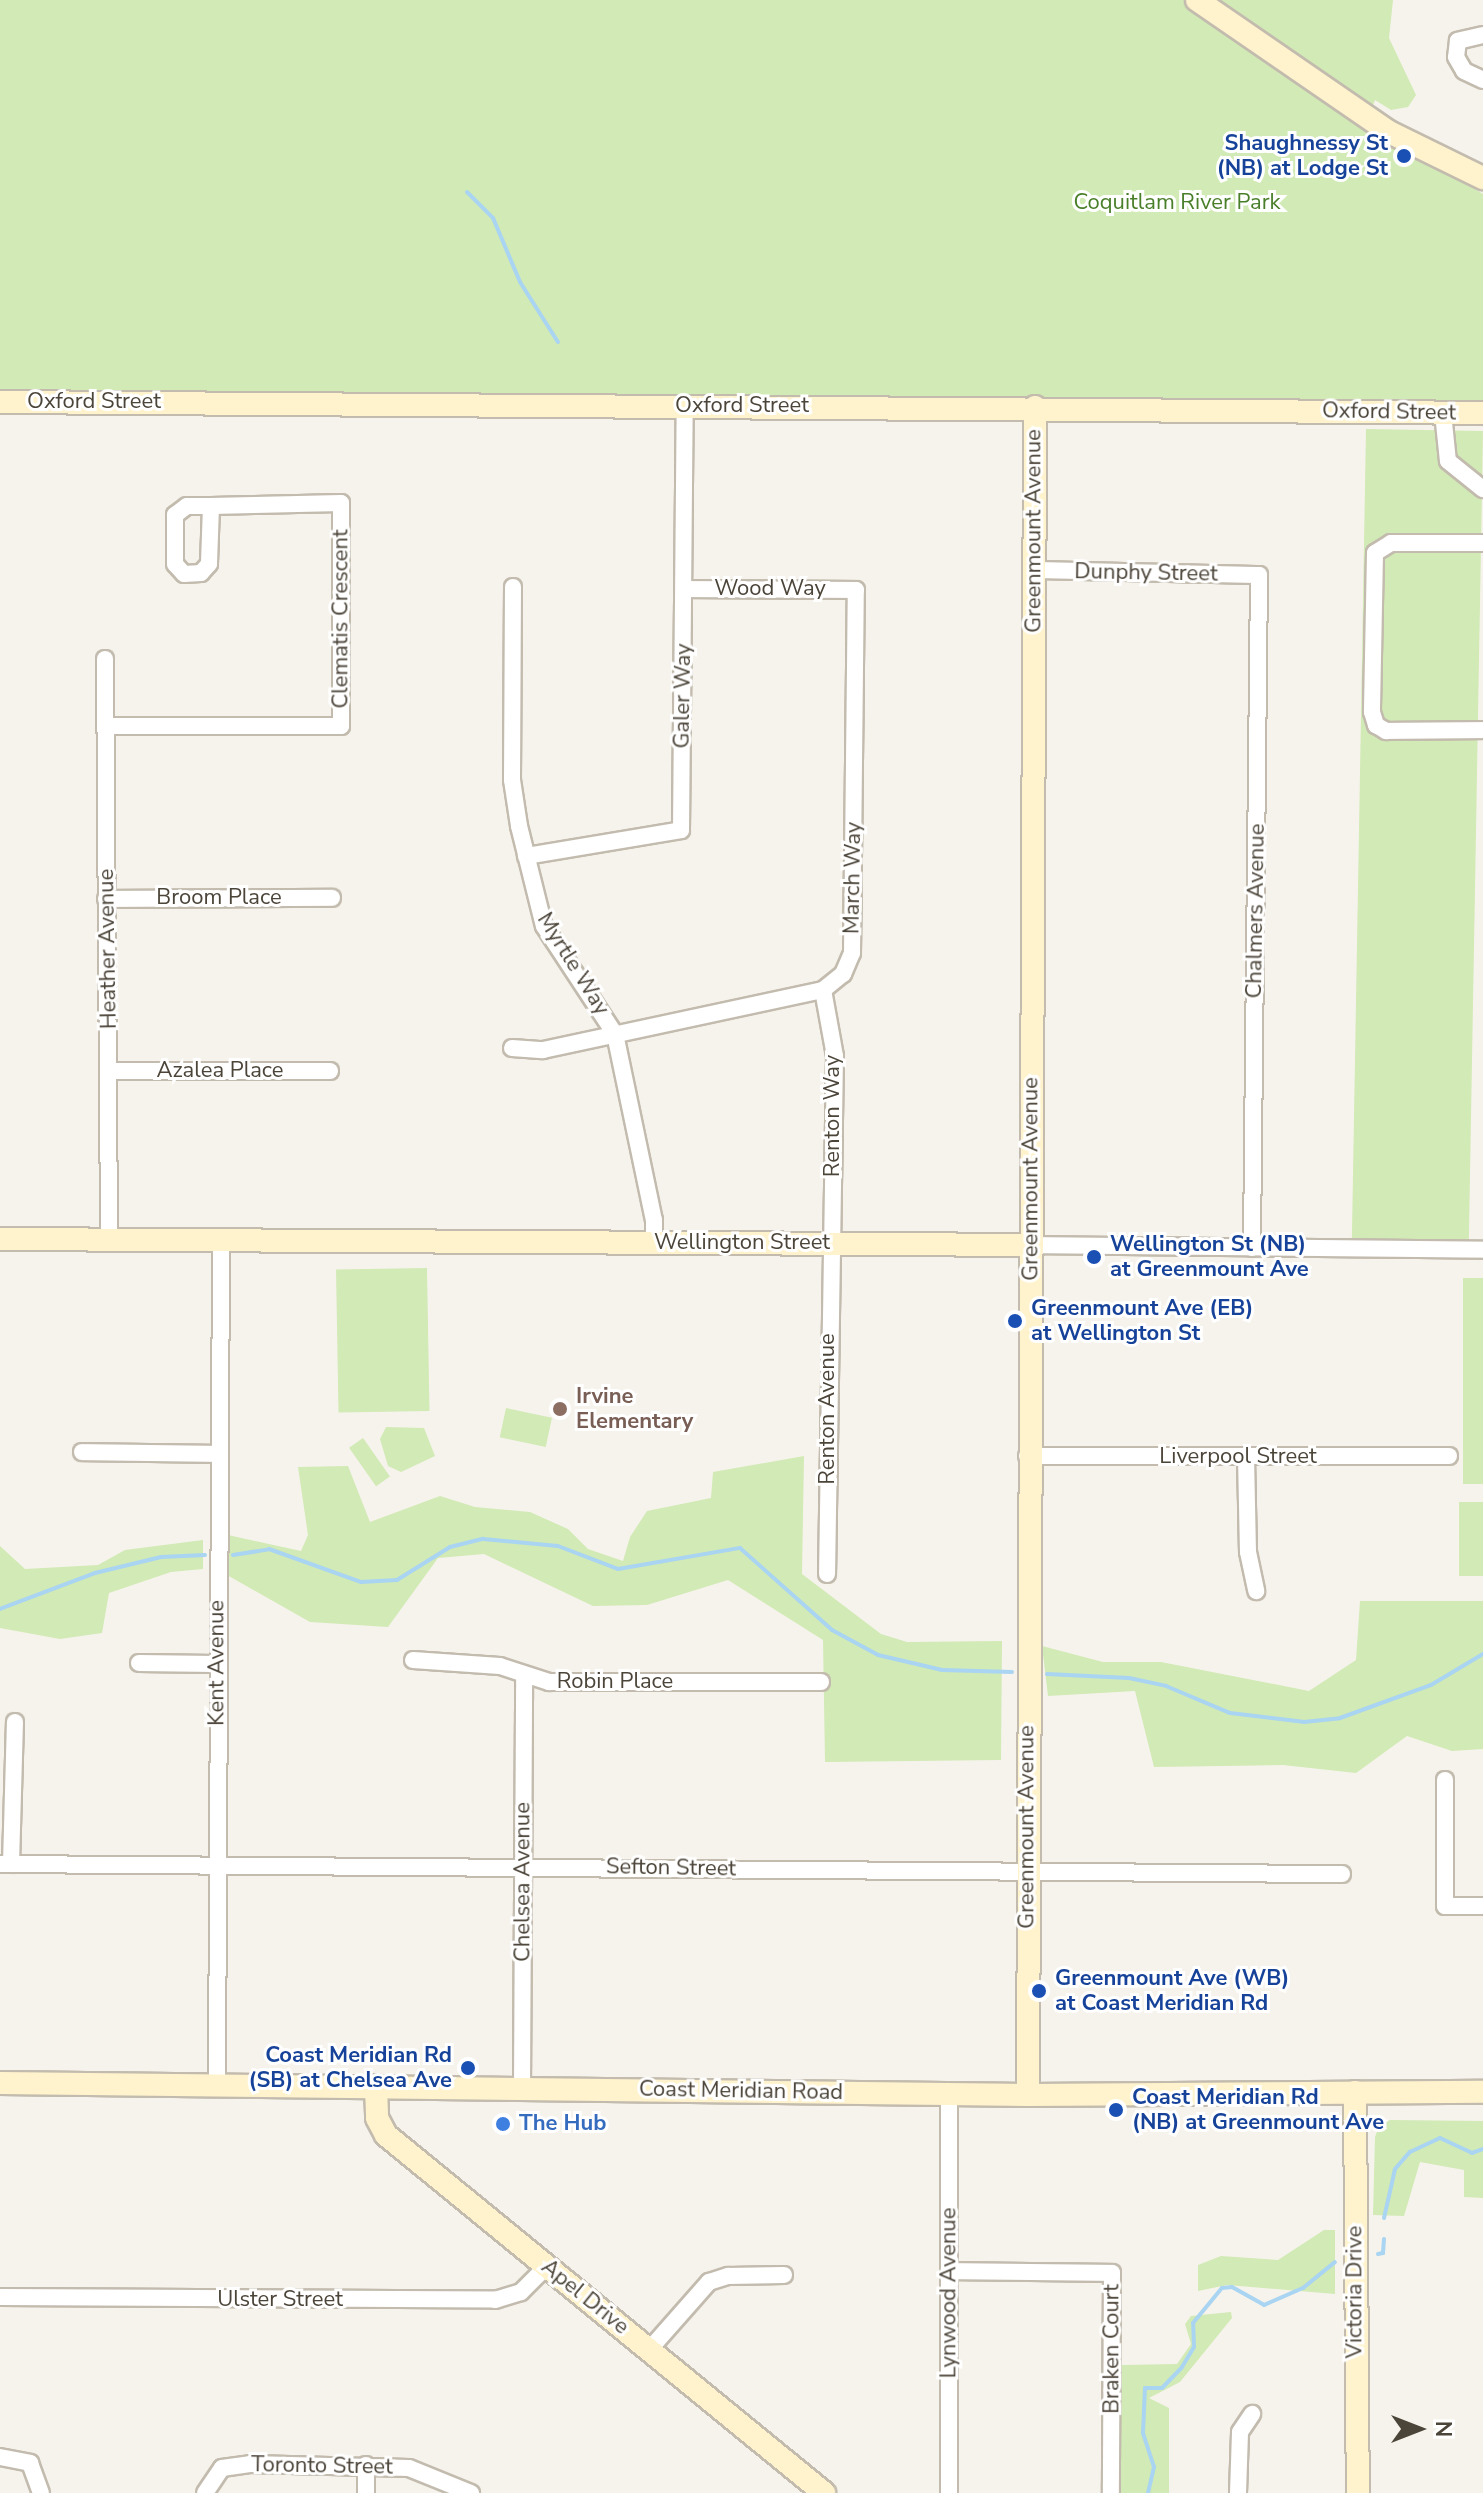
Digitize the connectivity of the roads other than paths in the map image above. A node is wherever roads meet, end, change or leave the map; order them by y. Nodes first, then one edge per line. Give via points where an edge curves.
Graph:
1 (1197, 0) edge
2 (1478, 35) edge
3 (1483, 80) edge
4 (1483, 178) edge
5 (0, 402) edge
6 (685, 406) junction
7 (1035, 407) junction
8 (1443, 413) junction
9 (1483, 413) edge
10 (1483, 489) edge
11 (211, 506) dead end
12 (1483, 543) edge
13 (1034, 570) junction
14 (1259, 575) joint
15 (513, 587) dead end
16 (684, 589) junction
17 (856, 590) joint
18 (105, 659) dead end
19 (106, 726) junction
20 (1483, 730) edge
21 (526, 856) junction
22 (332, 898) dead end
23 (106, 899) junction
24 (823, 990) junction
25 (615, 1034) junction
26 (512, 1048) dead end
27 (110, 1071) junction
28 (330, 1071) dead end
29 (0, 1239) edge
30 (109, 1239) junction
31 (221, 1240) junction
32 (654, 1243) junction
33 (830, 1243) junction
34 (1031, 1245) junction
35 (1252, 1248) junction
36 (1483, 1250) edge
37 (82, 1452) dead end
38 (217, 1454) junction
39 (1027, 1456) junction
40 (1449, 1456) dead end
41 (1246, 1457) junction
42 (827, 1574) dead end
43 (1256, 1591) dead end
44 (413, 1660) dead end
45 (139, 1663) dead end
46 (215, 1664) junction
47 (524, 1676) junction
48 (821, 1682) dead end
49 (15, 1722) dead end
50 (1445, 1780) dead end
51 (6, 1864) edge
52 (220, 1867) junction
53 (523, 1867) junction
54 (1027, 1872) junction
55 (1342, 1874) dead end
56 (1483, 1906) edge
57 (0, 2083) edge
58 (217, 2086) junction
59 (376, 2086) junction
60 (522, 2088) junction
61 (1355, 2092) junction
62 (1483, 2092) edge
63 (949, 2094) junction
64 (1028, 2095) junction
65 (547, 2266) junction
66 (949, 2271) junction
67 (784, 2275) dead end
68 (0, 2297) edge
69 (649, 2350) junction
70 (1252, 2414) dead end
71 (0, 2457) edge
72 (366, 2465) junction
73 (41, 2493) edge
74 (205, 2493) edge
75 (366, 2493) edge
76 (471, 2493) edge
77 (824, 2493) edge
78 (949, 2493) edge
79 (1111, 2493) edge
80 (1238, 2493) edge
81 (1358, 2493) edge

1 - 4 street via 1389,132
2 - 3 street via 1458,41 1456,57 1464,71
5 - 6 street, Oxford Street
6 - 7 street, Oxford Street
6 - 16 street, Galer Way
7 - 8 street, Oxford Street
7 - 13 street, Greenmount Avenue
8 - 9 street, Oxford Street
8 - 10 street via 1448,461
11 - 19 street, Clematis Crescent via 341,503 341,726
12 - 20 street via 1391,543 1375,553 1372,712 1376,725 1386,731
13 - 14 street, Dunphy Street
13 - 34 street, Greenmount Avenue
14 - 35 street, Chalmers Avenue
15 - 21 street, Myrtle Way via 512,780
16 - 17 street, Wood Way
16 - 21 street, Galer Way via 681,830
17 - 24 street, March Way via 852,953 843,974
18 - 19 street, Heather Avenue
19 - 23 street, Heather Avenue
21 - 25 street, Myrtle Way via 544,926
22 - 23 street, Broom Place
23 - 27 street, Heather Avenue
24 - 25 street
24 - 33 street, Renton Way via 835,1056
25 - 26 street via 543,1050
25 - 32 street, Myrtle Way via 654,1220
27 - 28 street, Azalea Place
27 - 30 street, Heather Avenue
29 - 30 street, Wellington Street
30 - 31 street, Wellington Street
31 - 32 street, Wellington Street
31 - 38 street, Kent Avenue
32 - 33 street, Wellington Street
33 - 34 street, Wellington Street
33 - 42 street, Renton Avenue
34 - 35 street, Wellington Street
34 - 39 street, Greenmount Avenue
35 - 36 street, Wellington Street
37 - 38 street
38 - 46 street, Kent Avenue
39 - 41 street, Liverpool Street
39 - 54 street, Greenmount Avenue
40 - 41 street, Liverpool Street
41 - 43 street via 1248,1552
44 - 47 street, Robin Place via 500,1666
45 - 46 street
46 - 52 street, Kent Avenue
47 - 48 street, Robin Place via 563,1682
47 - 53 street, Chelsea Avenue
49 - 51 street
50 - 56 street via 1445,1906
51 - 52 street, Sefton Street
52 - 53 street, Sefton Street
52 - 58 street, Kent Avenue
53 - 54 street, Sefton Street
53 - 60 street, Chelsea Avenue
54 - 55 street, Sefton Street
54 - 64 street, Greenmount Avenue
57 - 58 street, Coast Meridian Road
58 - 59 street, Coast Meridian Road
59 - 60 street, Coast Meridian Road
59 - 65 street, Apel Drive via 377,2118 386,2135
60 - 63 street, Coast Meridian Road
61 - 62 street, Coast Meridian Road
61 - 64 street, Coast Meridian Road
61 - 81 street, Victoria Drive
63 - 64 street, Coast Meridian Road
63 - 66 street, Lynwood Avenue
65 - 68 street, Ulster Street via 521,2292 495,2300
65 - 69 street, Apel Drive
66 - 78 street, Lynwood Avenue
66 - 79 street, Braken Court via 1112,2273
67 - 69 street via 728,2276 709,2282
69 - 77 street, Apel Drive
70 - 80 street via 1240,2432
71 - 73 street via 33,2466
72 - 74 street, Toronto Street via 237,2464 218,2470
72 - 75 street
72 - 76 street, Toronto Street via 421,2471

